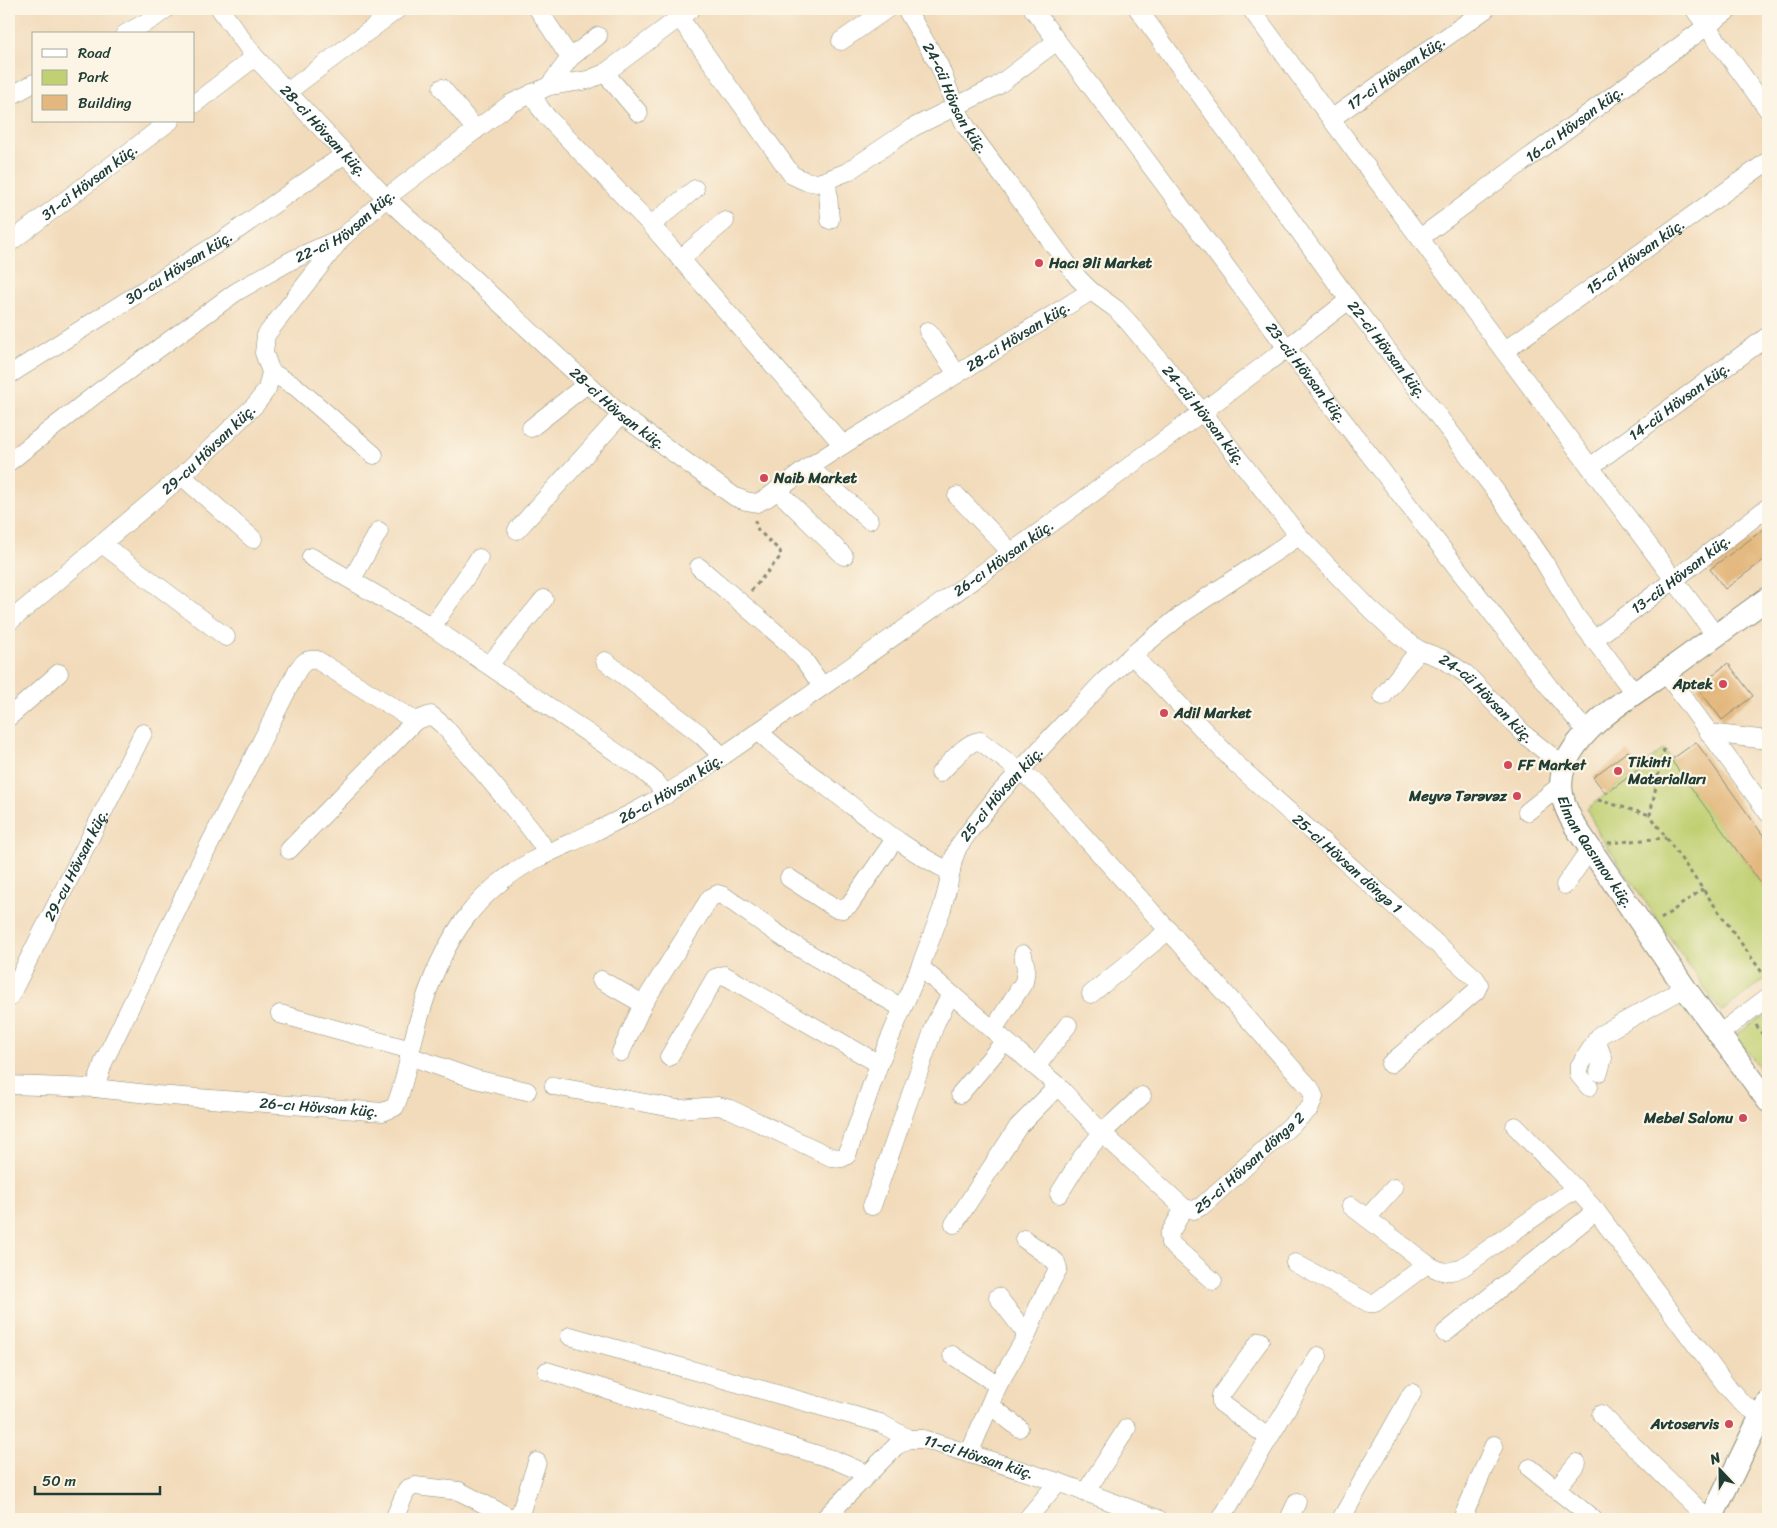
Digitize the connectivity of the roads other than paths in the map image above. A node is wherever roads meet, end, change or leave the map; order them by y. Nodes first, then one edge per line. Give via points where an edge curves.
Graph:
1 (166, 9) edge
2 (220, 9) edge
3 (398, 9) edge
4 (538, 9) edge
5 (887, 9) edge
6 (906, 9) edge
7 (1033, 9) edge
8 (1138, 9) edge
9 (1252, 9) edge
10 (1486, 9) edge
11 (1694, 9) edge
12 (1730, 9) edge
13 (685, 13) edge
14 (1707, 26) junction
15 (129, 32) edge
16 (598, 36) dead end
17 (841, 41) dead end
18 (1057, 41) junction
19 (255, 57) junction
20 (570, 58) junction
21 (605, 73) junction
22 (32, 84) edge
23 (549, 86) junction
24 (442, 88) dead end
25 (287, 92) junction
26 (532, 93) junction
27 (9, 97) edge
28 (195, 103) edge
29 (955, 106) junction
30 (1768, 110) edge
31 (639, 113) dead end
32 (1330, 119) junction
33 (169, 122) edge
34 (476, 130) junction
35 (345, 154) junction
36 (1768, 161) edge
37 (827, 180) junction
38 (694, 189) dead end
39 (386, 198) junction
40 (830, 220) dead end
41 (725, 221) dead end
42 (651, 225) junction
43 (343, 237) junction
44 (1420, 238) junction
45 (9, 243) edge
46 (680, 258) junction
47 (1091, 291) junction
48 (1349, 300) junction
49 (928, 331) dead end
50 (1768, 336) edge
51 (1287, 348) junction
52 (1504, 351) junction
53 (271, 372) junction
54 (957, 374) junction
55 (9, 375) edge
56 (587, 384) junction
57 (1203, 413) junction
58 (621, 415) junction
59 (532, 428) dead end
60 (843, 445) junction
61 (374, 455) dead end
62 (9, 462) edge
63 (809, 467) junction
64 (1590, 467) junction
65 (182, 476) junction
66 (777, 490) junction
67 (957, 496) dead end
68 (1768, 507) edge
69 (868, 520) dead end
70 (517, 530) dead end
71 (379, 531) dead end
72 (1299, 536) junction
73 (253, 539) dead end
74 (102, 544) junction
75 (1012, 553) junction
76 (311, 556) dead end
77 (844, 556) dead end
78 (479, 558) dead end
79 (698, 567) dead end
80 (352, 579) junction
81 (1674, 580) junction
82 (1768, 598) edge
83 (544, 600) dead end
84 (9, 622) edge
85 (432, 627) junction
86 (1716, 636) junction
87 (226, 637) dead end
88 (1593, 640) junction
89 (1420, 650) junction
90 (1132, 655) junction
91 (605, 662) dead end
92 (489, 665) junction
93 (1665, 672) junction
94 (59, 673) dead end
95 (822, 686) junction
96 (1635, 694) junction
97 (1383, 696) dead end
98 (9, 717) edge
99 (415, 721) junction
100 (759, 732) junction
101 (1587, 732) junction
102 (143, 733) dead end
103 (1709, 733) junction
104 (1768, 740) edge
105 (722, 756) junction
106 (1020, 770) junction
107 (940, 773) dead end
108 (1562, 776) junction
109 (666, 795) junction
110 (1527, 812) dead end
111 (1768, 813) edge
112 (895, 839) junction
113 (1597, 846) junction
114 (289, 850) dead end
115 (546, 854) junction
116 (951, 872) junction
117 (789, 878) dead end
118 (1565, 885) dead end
119 (1169, 930) junction
120 (1022, 954) dead end
121 (920, 967) junction
122 (601, 980) dead end
123 (1684, 988) junction
124 (951, 994) junction
125 (1092, 994) dead end
126 (1768, 997) edge
127 (9, 998) edge
128 (643, 1004) junction
129 (902, 1008) junction
130 (280, 1014) dead end
131 (1068, 1025) dead end
132 (1719, 1034) junction
133 (999, 1035) junction
134 (1596, 1040) junction
135 (621, 1052) dead end
136 (410, 1053) junction
137 (669, 1056) dead end
138 (879, 1064) junction
139 (1390, 1064) dead end
140 (1036, 1067) junction
141 (1599, 1072) dead end
142 (9, 1085) edge
143 (554, 1086) dead end
144 (1058, 1086) junction
145 (1589, 1087) dead end
146 (95, 1088) junction
147 (527, 1091) dead end
148 (960, 1094) dead end
149 (1142, 1096) dead end
150 (1768, 1101) edge
151 (1516, 1126) dead end
152 (1102, 1133) junction
153 (1394, 1188) dead end
154 (1578, 1191) junction
155 (1059, 1194) dead end
156 (872, 1206) dead end
157 (1351, 1206) dead end
158 (1184, 1208) junction
159 (1596, 1212) junction
160 (1367, 1218) junction
161 (954, 1224) dead end
162 (1024, 1238) dead end
163 (1294, 1263) dead end
164 (1427, 1264) junction
165 (1213, 1281) dead end
166 (998, 1297) dead end
167 (1445, 1333) dead end
168 (1027, 1335) junction
169 (570, 1336) dead end
170 (1260, 1341) dead end
171 (952, 1356) dead end
172 (1318, 1356) dead end
173 (547, 1371) dead end
174 (998, 1385) junction
175 (1412, 1392) dead end
176 (990, 1404) junction
177 (1766, 1405) edge
178 (1601, 1414) dead end
179 (1019, 1428) dead end
180 (1127, 1428) dead end
181 (1269, 1438) junction
182 (909, 1440) junction
183 (1494, 1445) dead end
184 (969, 1454) junction
185 (537, 1462) dead end
186 (1577, 1463) dead end
187 (1530, 1468) dead end
188 (867, 1474) junction
189 (1058, 1482) junction
190 (1556, 1489) junction
191 (1085, 1493) junction
192 (1297, 1502) dead end
193 (394, 1519) edge
194 (824, 1519) edge
195 (1027, 1519) edge
196 (1158, 1519) edge
197 (1221, 1519) edge
198 (1289, 1519) edge
199 (1341, 1519) edge
200 (1462, 1519) edge
201 (1593, 1519) edge
202 (1709, 1519) edge

1 - 15 street
2 - 19 street, 28-ci Hövsan küç.
3 - 25 street
4 - 20 street
5 - 17 street
6 - 29 street, 24-cü Hövsan küç. via 939,65
7 - 18 street, 23-cü Hövsan küç.
8 - 48 street, 22-ci Hövsan küç.
9 - 32 street
10 - 32 street, 17-ci Hövsan küç.
11 - 14 street
12 - 14 street, 16-cı Hövsan küç.
13 - 21 street, 22-ci Hövsan küç.
13 - 37 street via 792,175 805,182
14 - 30 street
14 - 44 street, 16-cı Hövsan küç.
16 - 20 street
18 - 29 street via 997,86
18 - 51 street, 23-cü Hövsan küç.
19 - 25 street, 28-ci Hövsan küç.
19 - 28 street
20 - 23 street
21 - 23 street, 22-ci Hövsan küç. via 588,80
21 - 31 street
22 - 27 street
23 - 26 street, 22-ci Hövsan küç.
24 - 34 street
25 - 35 street, 28-ci Hövsan küç.
26 - 34 street, 22-ci Hövsan küç. via 510,104
26 - 42 street via 548,118
29 - 37 street via 912,128 847,172
29 - 47 street, 24-cü Hövsan küç. via 966,128
32 - 44 street
33 - 45 street, 31-ci Hövsan küç.
34 - 39 street, 22-ci Hövsan küç.
35 - 39 street, 28-ci Hövsan küç.
35 - 55 street, 30-cu Hövsan küç. via 223,240
36 - 52 street, 15-ci Hövsan küç.
37 - 40 street
38 - 42 street
39 - 43 street, 22-ci Hövsan küç.
39 - 56 street, 28-ci Hövsan küç.
41 - 46 street
42 - 46 street
43 - 53 street via 266,335 264,353
43 - 62 street, 22-ci Hövsan küç. via 292,260 236,292
44 - 52 street
46 - 60 street
47 - 54 street, 28-ci Hövsan küç.
47 - 57 street, 24-cü Hövsan küç. via 1121,314
48 - 51 street, 26-cı Hövsan küç.
48 - 88 street, 22-ci Hövsan küç. via 1497,493
49 - 54 street
50 - 64 street, 14-cü Hövsan küç.
51 - 57 street, 26-cı Hövsan küç.
51 - 101 street, 23-cü Hövsan küç.
52 - 64 street
53 - 61 street via 296,387
53 - 65 street, 29-cu Hövsan küç. via 267,390 256,404
54 - 60 street, 28-ci Hövsan küç.
56 - 58 street, 28-ci Hövsan küç.
56 - 59 street
57 - 72 street, 24-cü Hövsan küç.
57 - 75 street, 26-cı Hövsan küç.
58 - 66 street, 28-ci Hövsan küç. via 735,497 757,503
58 - 70 street
60 - 63 street, 28-ci Hövsan küç.
63 - 66 street, 28-ci Hövsan küç.
63 - 69 street
64 - 81 street
65 - 73 street
65 - 74 street, 29-cu Hövsan küç.
66 - 77 street
67 - 75 street
68 - 81 street, 13-cü Hövsan küç.
71 - 80 street
72 - 89 street, 24-cü Hövsan küç. via 1371,610
72 - 90 street, 25-ci Hövsan küç. via 1185,612
74 - 84 street, 29-cu Hövsan küç.
74 - 87 street
75 - 95 street, 26-cı Hövsan küç.
76 - 80 street
78 - 85 street
79 - 95 street via 788,643
80 - 85 street
81 - 86 street
81 - 88 street, 13-cü Hövsan küç.
82 - 86 main road
83 - 92 street
85 - 92 street
86 - 93 main road
88 - 96 street, 22-ci Hövsan küç.
89 - 97 street
89 - 108 street, 24-cü Hövsan küç. via 1444,659 1466,674
90 - 106 street, 25-ci Hövsan küç.
90 - 139 street, 25-ci Hövsan döngə 1 via 1236,764 1479,984 1476,991
91 - 105 street via 700,734
92 - 109 street via 642,770
93 - 96 main road
93 - 103 street
94 - 98 street
95 - 100 street, 26-cı Hövsan küç.
96 - 101 main road
99 - 114 street
99 - 115 street via 431,716 444,726 529,827
99 - 146 street via 317,660 303,661 199,865 104,1061
100 - 105 street, 26-cı Hövsan küç.
100 - 112 street
101 - 108 main road via 1572,751
102 - 127 street, 29-cu Hövsan küç.
103 - 104 street
103 - 111 street
105 - 109 street, 26-cı Hövsan küç.
106 - 107 street, 25-ci Hövsan döngə 2 via 974,740
106 - 116 street, 25-ci Hövsan küç. via 958,847
106 - 119 street, 25-ci Hövsan döngə 2 via 1038,784
108 - 110 street
108 - 113 main road, Elman Qasımov küç. via 1567,812
109 - 115 street, 26-cı Hövsan küç.
112 - 116 street via 929,862
112 - 117 street via 850,904 843,909 835,908
113 - 118 street
113 - 123 main road, Elman Qasımov küç.
115 - 136 street, 26-cı Hövsan küç. via 528,863 486,895 467,915 438,966
116 - 121 street, 25-ci Hövsan küç. via 942,909
119 - 125 street
119 - 158 street, 25-ci Hövsan döngə 2 via 1310,1088 1314,1097 1310,1108 1202,1206 1194,1210
120 - 133 street via 1026,969 1024,982
121 - 124 street, 25-ci Hövsan döngə 2
121 - 129 street, 25-ci Hövsan küç.
122 - 128 street
123 - 132 main road, Elman Qasımov küç.
123 - 134 street
124 - 133 street, 25-ci Hövsan döngə 2
124 - 156 street via 936,1022
126 - 132 street
128 - 129 street via 710,898 718,894 791,943
128 - 135 street
129 - 138 street, 25-ci Hövsan küç.
130 - 136 street
131 - 140 street
132 - 150 main road, Elman Qasımov küç.
133 - 140 street, 25-ci Hövsan döngə 2
133 - 148 street
134 - 141 street via 1603,1058
134 - 145 street via 1580,1067 1579,1075
136 - 146 street, 26-cı Hövsan küç. via 395,1107 383,1112
136 - 147 street via 475,1079
137 - 138 street via 715,978 724,975
138 - 143 street, 25-ci Hövsan küç. via 847,1155 842,1158 830,1157 730,1109 718,1106 678,1109
140 - 144 street, 25-ci Hövsan döngə 2
142 - 146 street, 26-cı Hövsan küç.
144 - 152 street, 25-ci Hövsan döngə 2
144 - 161 street via 1018,1127
149 - 152 street
151 - 154 street
152 - 155 street via 1082,1157
152 - 158 street, 25-ci Hövsan döngə 2
153 - 160 street
154 - 159 street
154 - 164 street via 1566,1195 1463,1267 1450,1273
157 - 160 street
158 - 165 street via 1169,1235 1170,1243
159 - 167 street
159 - 177 street via 1725,1384 1742,1403
160 - 164 street
162 - 168 street via 1056,1262 1058,1269
163 - 164 street via 1369,1303 1375,1303
166 - 168 street
168 - 174 street
169 - 182 street via 880,1424
170 - 181 street via 1221,1395 1221,1403
171 - 174 street
172 - 181 street
173 - 188 street via 835,1460
174 - 176 street
175 - 199 street
176 - 179 street
176 - 184 street
177 - 202 main road
178 - 202 street
180 - 191 street
181 - 197 street
182 - 184 street, 11-ci Hövsan küç. via 923,1439
182 - 188 street, 11-ci Hövsan küç. via 896,1446
183 - 200 street
184 - 189 street, 11-ci Hövsan küç.
185 - 193 street via 516,1517 509,1517 459,1491 415,1486 407,1489
186 - 190 street
187 - 190 street
188 - 194 street, 11-ci Hövsan küç.
189 - 191 street, 11-ci Hövsan küç.
189 - 195 street
190 - 201 street
191 - 196 street, 11-ci Hövsan küç.
192 - 198 street

